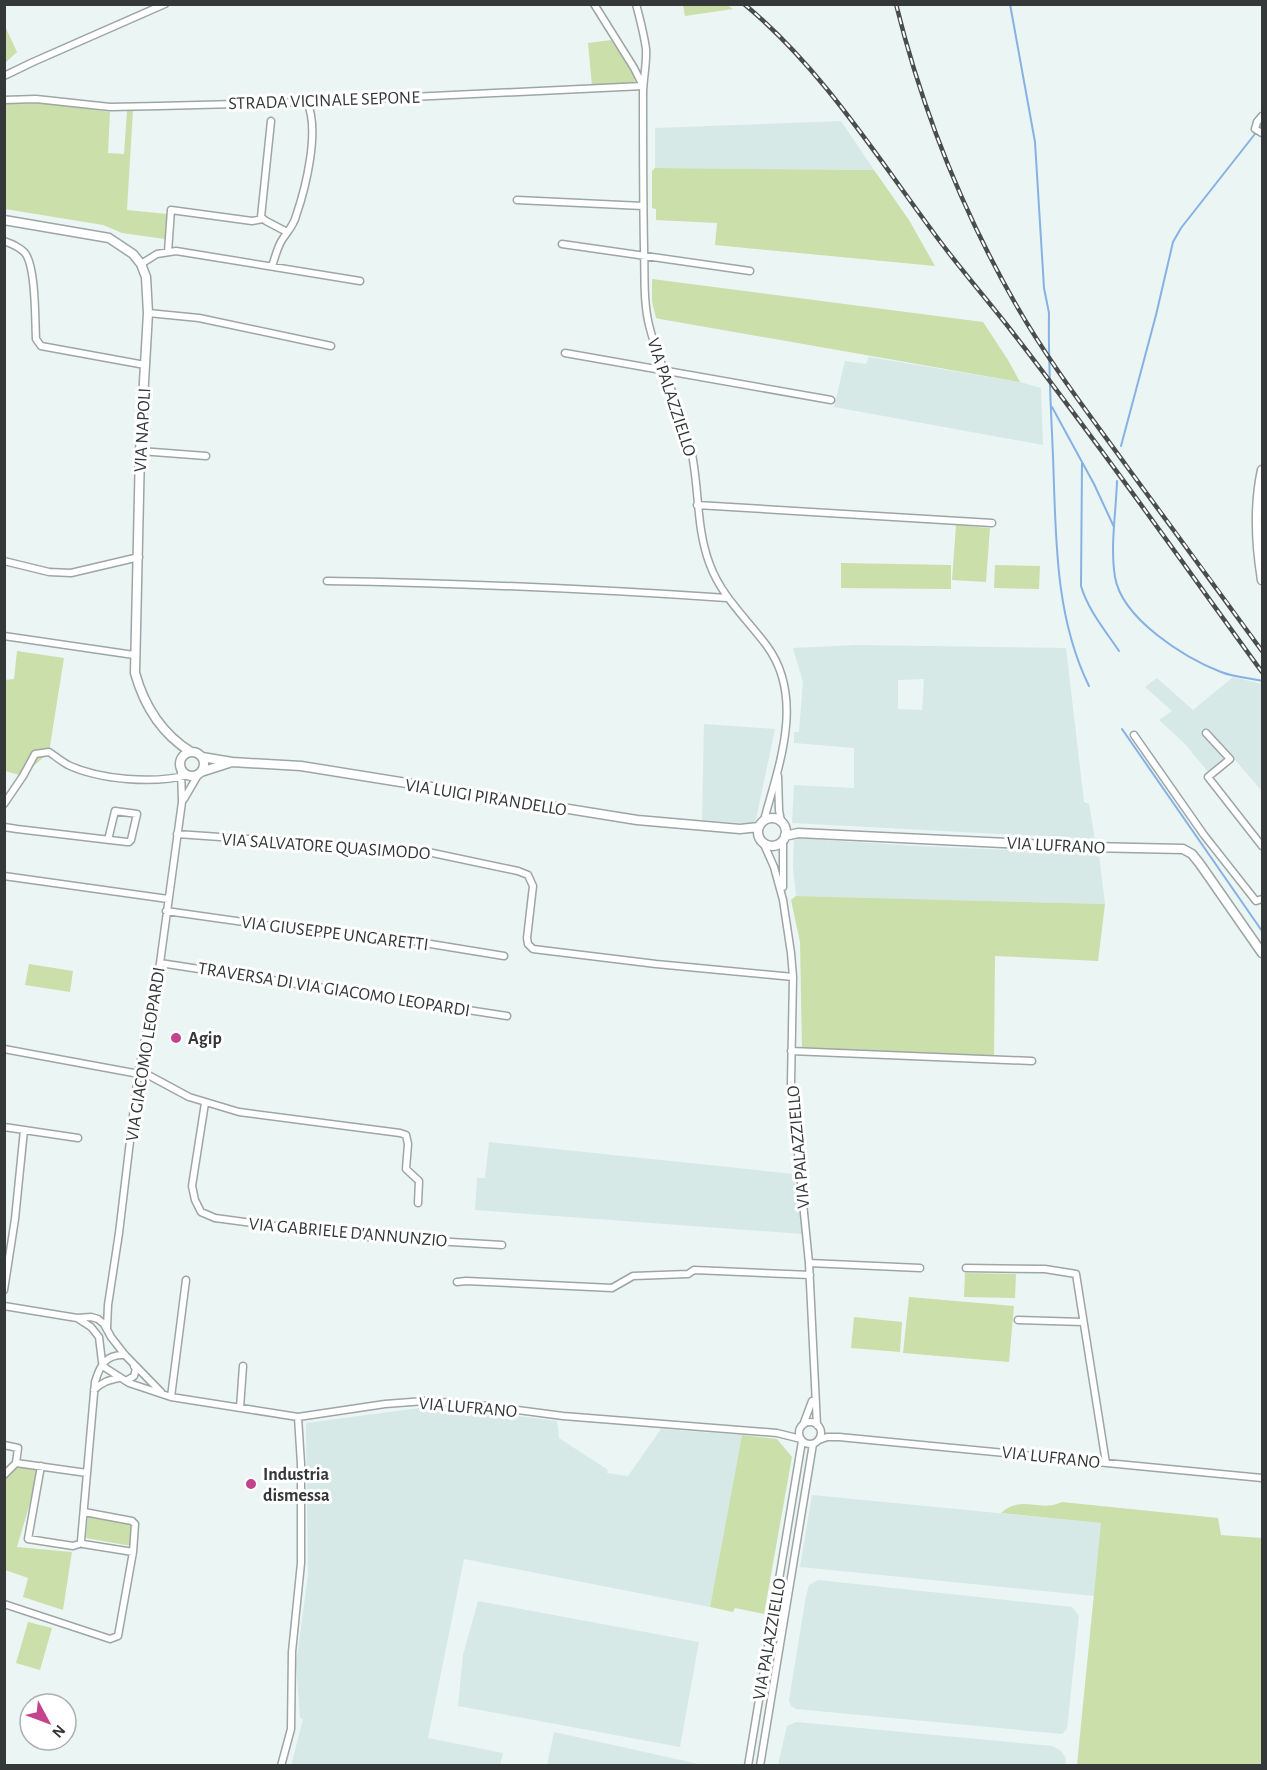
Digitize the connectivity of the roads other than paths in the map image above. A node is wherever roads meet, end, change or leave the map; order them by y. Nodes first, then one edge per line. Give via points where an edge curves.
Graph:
1 (165, 4) edge
2 (594, 4) edge
3 (636, 4) edge
4 (4, 76) edge
5 (643, 86) junction
6 (4, 100) edge
7 (308, 102) junction
8 (1263, 116) edge
9 (272, 121) dead end
10 (1259, 132) edge
11 (517, 200) dead end
12 (643, 206) junction
13 (263, 219) junction
14 (4, 220) edge
15 (287, 232) junction
16 (4, 240) edge
17 (562, 244) dead end
18 (168, 252) junction
19 (644, 257) junction
20 (141, 264) junction
21 (272, 266) junction
22 (750, 271) dead end
23 (360, 281) dead end
24 (148, 313) junction
25 (330, 346) dead end
26 (565, 353) dead end
27 (145, 365) junction
28 (665, 372) junction
29 (831, 400) dead end
30 (140, 451) junction
31 (206, 456) dead end
32 (1263, 470) edge
33 (697, 505) junction
34 (992, 523) dead end
35 (138, 557) junction
36 (4, 561) edge
37 (1263, 580) edge
38 (327, 581) dead end
39 (727, 598) junction
40 (4, 636) edge
41 (134, 655) junction
42 (1206, 734) dead end
43 (169, 735) junction
44 (1134, 735) dead end
45 (191, 752) junction
46 (202, 758) junction
47 (232, 762) junction
48 (778, 767) junction
49 (187, 771) junction
50 (171, 779) junction
51 (182, 802) junction
52 (4, 804) edge
53 (783, 823) junction
54 (4, 827) edge
55 (761, 831) junction
56 (798, 833) junction
57 (177, 834) junction
58 (784, 839) junction
59 (108, 840) junction
60 (1263, 846) edge
61 (4, 876) edge
62 (168, 899) junction
63 (1263, 899) edge
64 (783, 900) junction
65 (166, 911) junction
66 (1263, 953) edge
67 (504, 956) dead end
68 (160, 963) junction
69 (793, 977) junction
70 (507, 1016) dead end
71 (4, 1049) edge
72 (791, 1051) junction
73 (1032, 1061) dead end
74 (138, 1074) junction
75 (205, 1103) junction
76 (4, 1127) edge
77 (24, 1130) junction
78 (78, 1138) dead end
79 (418, 1203) dead end
80 (502, 1245) dead end
81 (809, 1263) junction
82 (920, 1268) dead end
83 (966, 1268) dead end
84 (810, 1275) junction
85 (186, 1280) dead end
86 (456, 1282) dead end
87 (4, 1290) edge
88 (4, 1305) edge
89 (108, 1305) junction
90 (77, 1318) junction
91 (98, 1319) junction
92 (1018, 1320) dead end
93 (1083, 1322) junction
94 (107, 1328) junction
95 (94, 1330) junction
96 (125, 1355) junction
97 (133, 1363) junction
98 (103, 1364) junction
99 (243, 1366) dead end
100 (123, 1379) junction
101 (93, 1390) junction
102 (162, 1392) junction
103 (814, 1395) junction
104 (171, 1397) junction
105 (240, 1408) junction
106 (298, 1417) junction
107 (802, 1427) junction
108 (819, 1427) junction
109 (777, 1433) junction
110 (839, 1437) junction
111 (802, 1440) junction
112 (816, 1442) junction
113 (4, 1446) edge
114 (16, 1463) junction
115 (1106, 1463) junction
116 (41, 1467) junction
117 (87, 1473) junction
118 (4, 1475) edge
119 (1263, 1478) edge
120 (84, 1512) junction
121 (82, 1543) junction
122 (133, 1552) junction
123 (4, 1604) edge
124 (281, 1766) edge
125 (748, 1766) edge
126 (760, 1766) edge

1 - 4 street
2 - 5 street
3 - 5 street, VIA PALAZZIELLO via 646,47
5 - 7 street, STRADA VICINALE SEPONE
5 - 12 street, VIA PALAZZIELLO
6 - 7 street, STRADA VICINALE SEPONE via 36,99 110,107
7 - 15 street via 313,142 296,218
8 - 10 street via 1257,122
9 - 13 street
11 - 12 street
12 - 19 street, VIA PALAZZIELLO
13 - 15 street
13 - 18 street via 252,221 171,210
14 - 20 street via 109,238
15 - 21 street
16 - 27 street via 28,258 36,339 41,346
17 - 19 street
18 - 20 street
18 - 21 street
19 - 22 street
19 - 28 street, VIA PALAZZIELLO via 647,312
20 - 24 street, VIA NAPOLI
21 - 23 street
24 - 25 street via 199,318
24 - 27 street, VIA NAPOLI
26 - 28 street
27 - 30 street, VIA NAPOLI
28 - 29 street
28 - 33 street, VIA PALAZZIELLO via 690,444
30 - 31 street
30 - 35 street, VIA NAPOLI
32 - 37 street via 1256,525
33 - 34 street
33 - 39 street, VIA PALAZZIELLO via 709,562
35 - 36 street via 70,573
35 - 41 street, VIA NAPOLI
38 - 39 street via 601,589
39 - 48 street, VIA PALAZZIELLO via 766,645 781,673 787,716
40 - 41 street
41 - 43 street, VIA NAPOLI via 141,693
42 - 60 street via 1230,759 1208,777
43 - 45 street, VIA NAPOLI
43 - 49 street, VIA NAPOLI
44 - 63 street via 1204,835 1256,901
45 - 46 street, VIA NAPOLI
45 - 49 street via 183,755
46 - 47 street, VIA LUIGI PIRANDELLO
46 - 49 street via 204,765
47 - 49 street, VIA LUIGI PIRANDELLO
47 - 55 street, VIA LUIGI PIRANDELLO via 301,766 637,820
48 - 53 street, VIA PALAZZIELLO
48 - 55 street, VIA PALAZZIELLO
49 - 50 street
49 - 50 street via 178,772
49 - 51 street, VIA GIACOMO LEOPARDI
49 - 51 street, VIA GIACOMO LEOPARDI
50 - 52 street via 100,775 67,764 49,752 35,754
51 - 57 street, VIA GIACOMO LEOPARDI
53 - 55 street via 771,818
53 - 56 street, VIA LUFRANO
53 - 58 street
54 - 59 street
55 - 58 street, VIA LUFRANO via 775,845
55 - 64 street, VIA PALAZZIELLO
56 - 58 street, VIA LUFRANO
56 - 66 street, VIA LUFRANO via 1183,849 1200,864
57 - 62 street, VIA GIACOMO LEOPARDI
57 - 69 street, VIA SALVATORE QUASIMODO via 423,851 518,871 528,875 533,886 527,939 533,949
58 - 64 street, VIA PALAZZIELLO
59 - 59 street via 115,811 137,814 130,842
61 - 62 street
62 - 65 street, VIA GIACOMO LEOPARDI
64 - 69 street, VIA PALAZZIELLO
65 - 67 street, VIA GIUSEPPE UNGARETTI via 314,932 394,938
65 - 68 street, VIA GIACOMO LEOPARDI
68 - 70 street, TRAVERSA DI VIA GIACOMO LEOPARDI
68 - 74 street, VIA GIACOMO LEOPARDI
69 - 72 street, VIA PALAZZIELLO
71 - 74 street, VIA GABRIELE D'ANNUNZIO
72 - 73 street
72 - 81 street, VIA PALAZZIELLO
74 - 75 street, VIA GABRIELE D'ANNUNZIO
74 - 89 street, VIA GIACOMO LEOPARDI
75 - 79 street, VIA GABRIELE D'ANNUNZIO via 238,1112 406,1135 406,1169 419,1181
75 - 80 street, VIA GABRIELE D'ANNUNZIO via 192,1186 201,1212 215,1218 350,1236
76 - 77 street
77 - 78 street
77 - 87 street
81 - 82 street
81 - 84 street, VIA PALAZZIELLO
83 - 93 street via 1045,1269 1076,1274
84 - 86 street via 694,1270 688,1274 633,1276 612,1288
84 - 103 street, VIA PALAZZIELLO
85 - 104 street
88 - 90 street
89 - 91 street, VIA GIACOMO LEOPARDI
89 - 94 street, VIA GIACOMO LEOPARDI
90 - 91 street
90 - 95 street
91 - 94 street, VIA LUFRANO
91 - 95 street
92 - 93 street
93 - 115 street
94 - 96 street, VIA LUFRANO
95 - 98 street via 100,1340
96 - 97 street, VIA LUFRANO
96 - 98 street via 112,1355
97 - 100 street via 135,1373
97 - 102 street, VIA LUFRANO
98 - 100 street, VIA LUFRANO
98 - 101 street
99 - 105 street
100 - 101 street via 109,1380
100 - 102 street, VIA LUFRANO
101 - 117 street
102 - 104 street, VIA LUFRANO
103 - 107 street, VIA PALAZZIELLO
103 - 108 street, VIA PALAZZIELLO
104 - 105 street, VIA LUFRANO
105 - 106 street, VIA LUFRANO
106 - 109 street, VIA LUFRANO via 425,1401
106 - 124 street via 301,1563 292,1652 291,1729
107 - 108 street via 810,1422
107 - 109 street, VIA LUFRANO
107 - 111 street
108 - 110 street
108 - 112 street
109 - 111 street, VIA LUFRANO
110 - 112 street
110 - 115 street, VIA LUFRANO
111 - 112 street via 807,1444
111 - 125 street, VIA PALAZZIELLO
112 - 126 street, VIA PALAZZIELLO
113 - 114 street via 18,1447
114 - 116 street
114 - 118 street
115 - 119 street, VIA LUFRANO
116 - 117 street
116 - 121 street via 27,1538 73,1546
117 - 120 street
120 - 121 street
120 - 122 street via 133,1521
121 - 122 street
122 - 123 street via 120,1631 115,1639

